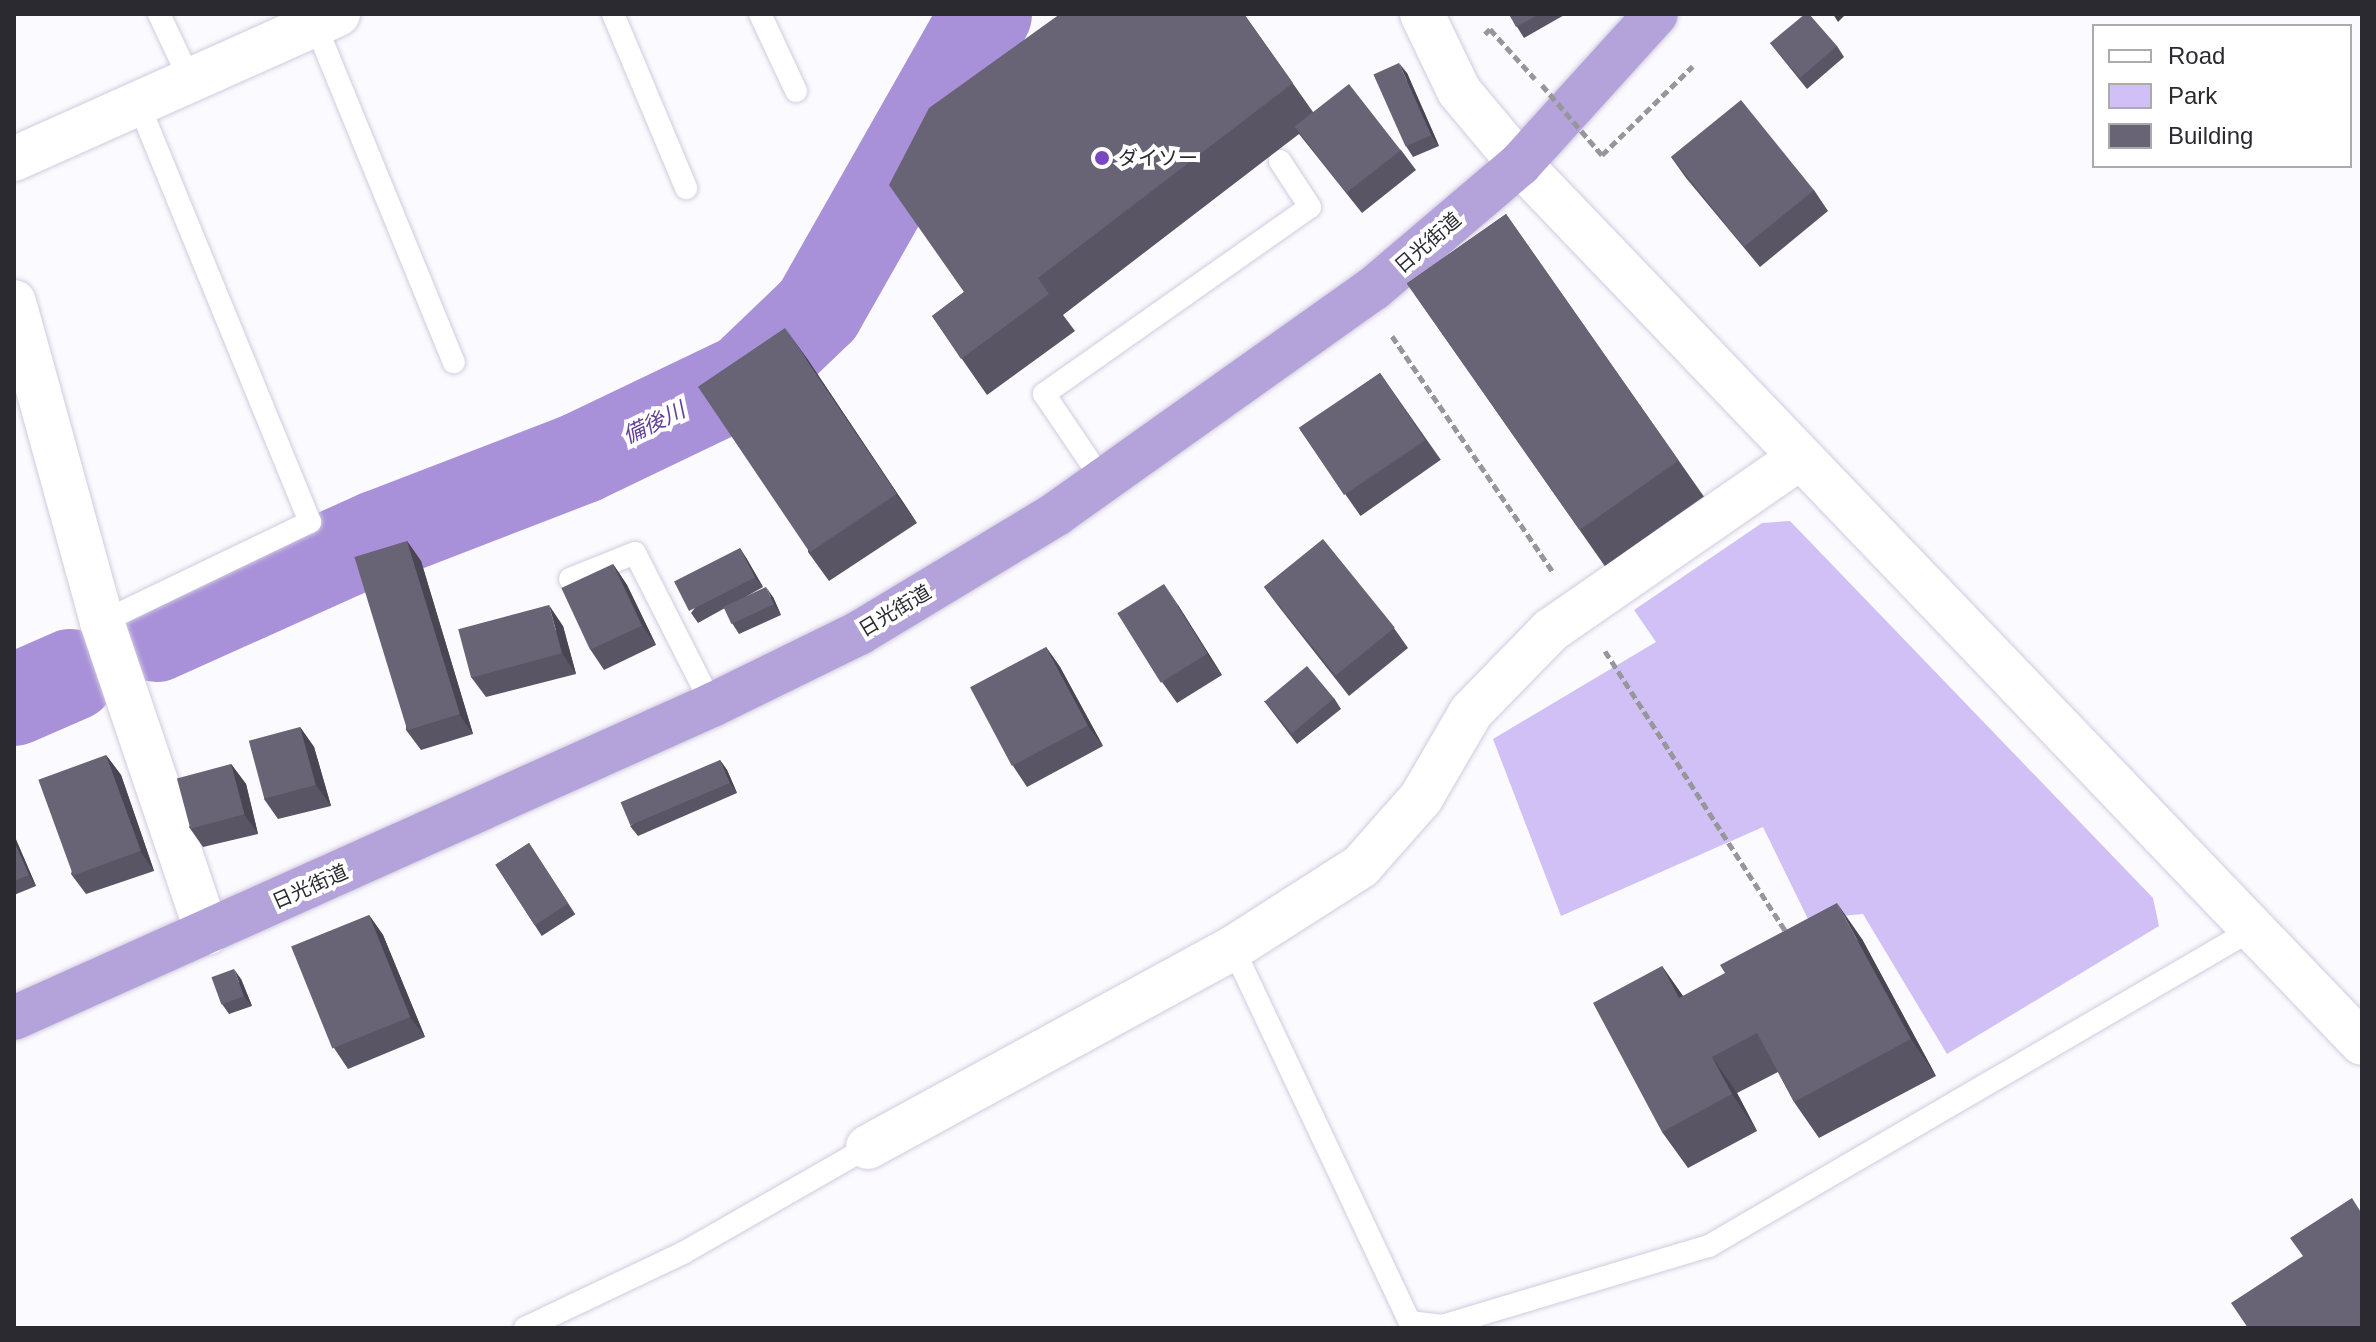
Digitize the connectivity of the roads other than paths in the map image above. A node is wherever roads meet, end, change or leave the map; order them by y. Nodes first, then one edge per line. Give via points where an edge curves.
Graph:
1 (159, 14) edge
2 (613, 14) edge
3 (760, 14) edge
4 (1422, 14) edge
5 (1656, 14) edge
6 (321, 17) edge
7 (190, 80) junction
8 (796, 91) dead end
9 (138, 103) junction
10 (14, 159) edge
11 (1280, 161) dead end
12 (1520, 164) junction
13 (686, 188) dead end
14 (14, 302) edge
15 (454, 362) dead end
16 (1799, 458) junction
17 (1103, 481) junction
18 (570, 579) dead end
19 (102, 622) junction
20 (712, 705) junction
21 (2251, 930) junction
22 (207, 933) junction
23 (1233, 948) junction
24 (14, 1018) edge
25 (2362, 1043) edge
26 (868, 1147) joint
27 (525, 1328) edge

1 - 7 lane
2 - 13 lane
3 - 8 lane
4 - 12 street via 1459,91
5 - 12 highway, 日光街道
6 - 7 street
6 - 15 lane
7 - 9 street
9 - 10 street
9 - 19 lane via 310,522
11 - 17 lane via 1310,207 1044,394
12 - 16 street
12 - 17 highway, 日光街道 via 1373,289
14 - 19 street
16 - 21 street
16 - 23 street via 1551,630 1471,712 1391,836 1361,866
17 - 20 highway, 日光街道 via 859,633
18 - 20 lane via 635,553
19 - 22 street
20 - 22 highway, 日光街道
21 - 23 lane via 1709,1246 1442,1326 1410,1322
21 - 25 street
22 - 24 highway, 日光街道
23 - 26 street
26 - 27 lane via 683,1253

